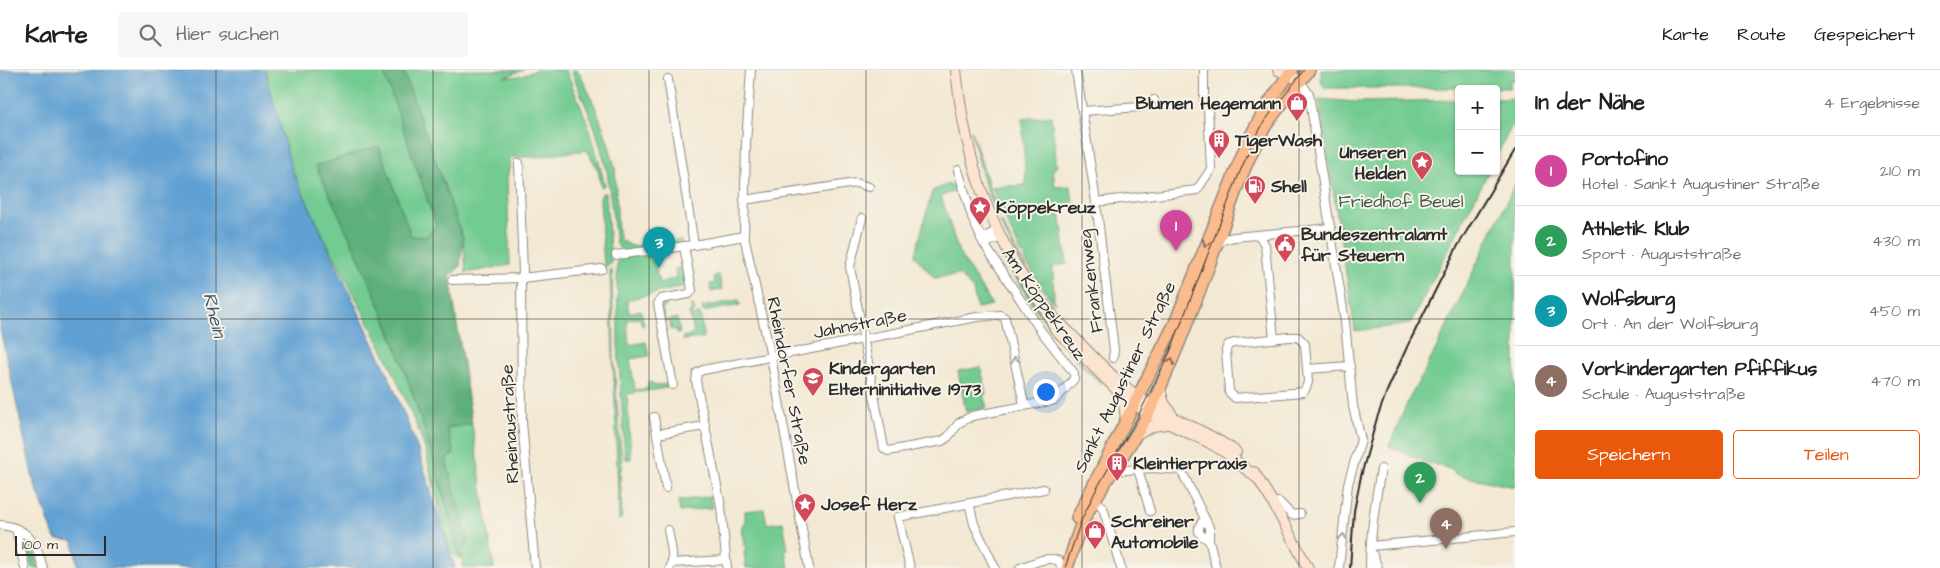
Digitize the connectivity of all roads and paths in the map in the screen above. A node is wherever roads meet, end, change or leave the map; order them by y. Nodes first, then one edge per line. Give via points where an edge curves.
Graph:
1 (752, 70) edge
2 (956, 70) edge
3 (1076, 70) edge
4 (1204, 70) edge
5 (1309, 70) edge
6 (1287, 71) edge
7 (668, 79) dead end
8 (1300, 81) junction
9 (1154, 100) dead end
10 (1083, 111) junction
11 (519, 163) dead end
12 (958, 170) dead end
13 (869, 187) dead end
14 (744, 200) junction
15 (1096, 202) junction
16 (862, 218) dead end
17 (1223, 224) junction
18 (1331, 228) junction
19 (1272, 233) junction
20 (999, 234) junction
21 (1259, 235) junction
22 (744, 236) junction
23 (1234, 237) junction
24 (983, 241) junction
25 (1217, 244) junction
26 (694, 245) junction
27 (1266, 245) junction
28 (684, 246) junction
29 (616, 255) dead end
30 (602, 270) dead end
31 (521, 278) junction
32 (452, 280) dead end
33 (863, 339) junction
34 (1274, 339) junction
35 (770, 357) junction
36 (1113, 358) dead end
37 (1350, 366) junction
38 (1307, 369) junction
39 (1147, 379) junction
40 (1118, 384) junction
41 (673, 385) dead end
42 (1160, 388) junction
43 (1136, 400) junction
44 (1021, 407) junction
45 (1150, 410) junction
46 (654, 417) dead end
47 (1126, 418) junction
48 (1171, 421) junction
49 (705, 426) junction
50 (657, 434) junction
51 (1137, 434) junction
52 (1138, 469) junction
53 (1381, 469) dead end
54 (1112, 471) junction
55 (666, 488) dead end
56 (1044, 489) dead end
57 (1095, 499) junction
58 (969, 502) junction
59 (1273, 503) junction
60 (1150, 511) dead end
61 (1300, 514) dead end
62 (0, 525) edge
63 (16, 529) junction
64 (668, 530) dead end
65 (1515, 532) edge
66 (1371, 546) junction
67 (726, 564) edge
68 (671, 566) edge
69 (1063, 567) edge
70 (25, 568) edge
71 (43, 568) edge
72 (535, 568) edge
73 (809, 568) edge
74 (910, 568) edge
75 (995, 568) edge
76 (1020, 568) edge
77 (1121, 568) edge
78 (1216, 568) edge
79 (1308, 568) edge
80 (1339, 568) edge
81 (1370, 568) edge
82 (1378, 568) edge

1 - 14 street, Rheindorfer Straße
2 - 20 main road via 976,171
3 - 10 street, Frankenweg
4 - 15 street via 1211,169 1197,190
5 - 8 main road, Sankt Augustiner Straße
6 - 8 main road
6 -> 39 main road, Sankt Augustiner Straße via 1246,142 1175,323
7 - 26 street
8 - 17 main road, Sankt Augustiner Straße via 1264,130
8 - 18 street via 1309,94
9 - 10 street via 1140,107
10 - 15 street, Frankenweg
11 - 31 street, Rheinaustraße
12 - 24 street, Am Köppekreuz
13 - 14 street via 856,183
14 - 22 street, Rheindorfer Straße
15 - 36 street, Frankenweg
16 - 33 street via 850,267
17 - 23 street via 1227,234
17 - 25 main road, Sankt Augustiner Straße
18 - 19 street
18 - 37 street
19 - 21 street
19 - 27 street
20 - 24 street, Am Köppekreuz
20 - 40 main road via 1052,320 1061,324
21 - 23 street
21 - 27 street
22 - 26 street
22 - 35 street, Rheindorfer Straße
23 - 25 street
24 - 44 street, Am Köppekreuz via 1041,331 1075,376 1055,400
42 -> 25 main road, Sankt Augustiner Straße
26 - 28 street
27 - 34 street
28 - 29 street
28 - 41 street via 692,290 689,294 661,299 658,304
30 - 31 street
31 - 32 street
31 - 72 street, Rheinaustraße via 522,422
33 - 35 street, Jahnstraße
44 -> 33 street, Jahnstraße via 1024,404 1021,387 1005,318 1000,315
33 - 44 street via 884,448 888,451 942,441 964,419
34 - 38 street via 1298,337 1303,340
34 - 38 street via 1228,345 1229,393 1235,398 1303,392 1308,382
35 - 49 street, Jahnstraße via 697,373
35 - 73 street, Rheindorfer Straße
37 - 38 street
80 -> 37 street via 1346,514 1344,506 1361,440 1352,406
39 - 40 main road via 1136,384
39 - 43 main road, Sankt Augustiner Straße
40 - 43 main road
40 - 47 main road
42 - 45 main road, Sankt Augustiner Straße
42 - 48 main road
43 - 45 main road
43 - 47 main road, Sankt Augustiner Straße
45 - 48 main road
45 - 51 main road, Sankt Augustiner Straße
46 - 50 street
47 - 69 main road, Sankt Augustiner Straße via 1087,497
48 - 51 main road
48 - 59 main road via 1229,446 1240,455
49 - 50 street
49 - 67 street via 721,506
50 - 55 street
51 - 54 main road, Sankt Augustiner Straße
52 - 54 street
52 - 60 street
52 - 78 street via 1181,470 1204,520 1198,532 1210,540
53 - 66 street
54 - 57 main road, Sankt Augustiner Straße
56 - 58 street
57 - 69 main road, Sankt Augustiner Straße
57 - 77 street via 1103,508
58 - 74 street via 898,517
58 - 75 street via 974,524
59 - 61 street via 1279,502 1292,515
59 - 79 main road
62 - 63 street
63 - 70 street
63 - 71 street via 33,541
64 - 68 street
65 - 66 street
66 - 81 street
66 - 82 street
67 - 68 street
69 - 76 street via 1055,559 1045,559

